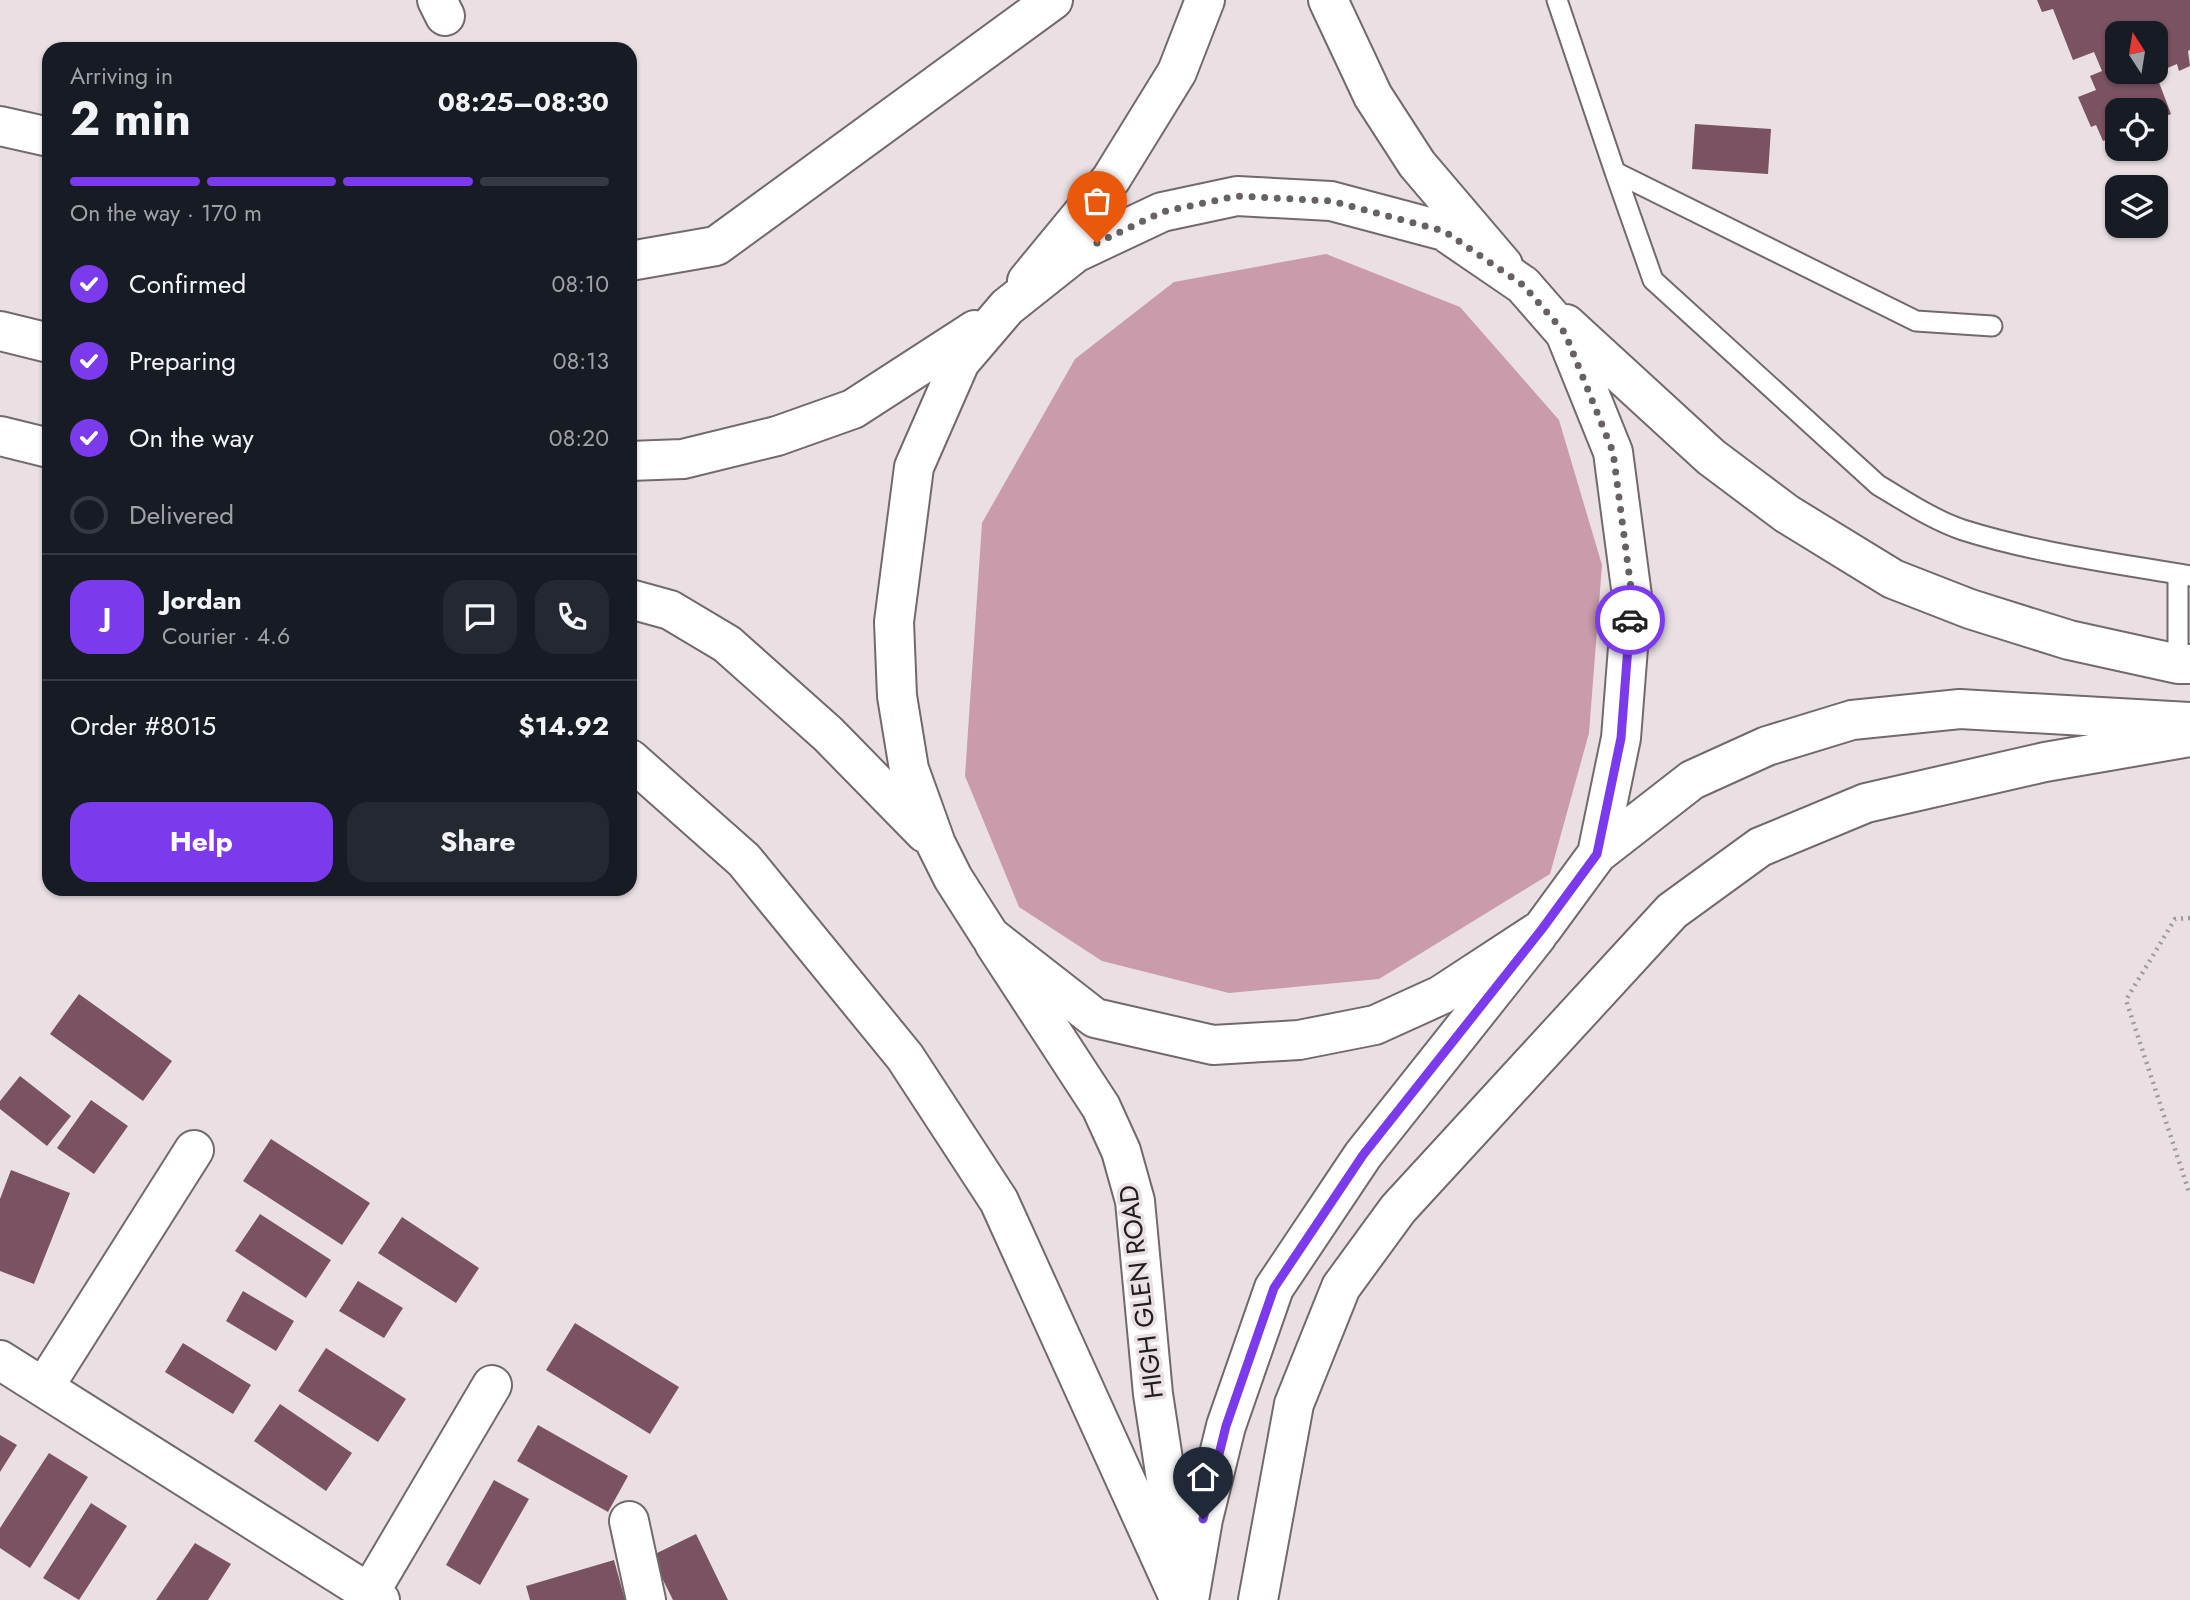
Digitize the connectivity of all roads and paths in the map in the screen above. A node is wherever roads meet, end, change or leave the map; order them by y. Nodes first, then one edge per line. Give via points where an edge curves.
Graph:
1 (1053, 0) edge
2 (1205, 0) edge
3 (1328, 0) edge
4 (1557, 0) edge
5 (0, 126) edge
6 (42, 135) edge
7 (1615, 172) junction
8 (637, 260) edge
9 (1519, 282) junction
10 (1007, 307) junction
11 (1992, 326) dead end
12 (0, 331) edge
13 (42, 341) edge
14 (0, 436) edge
15 (42, 446) edge
16 (637, 460) edge
17 (2184, 575) edge
18 (637, 601) edge
19 (2184, 664) edge
20 (2190, 722) edge
21 (2190, 737) edge
22 (637, 765) edge
23 (936, 844) junction
24 (1597, 854) junction
25 (2190, 918) edge
26 (1542, 929) junction
27 (990, 936) junction
28 (194, 1150) dead end
29 (2190, 1195) edge
30 (0, 1360) edge
31 (492, 1385) dead end
32 (44, 1388) junction
33 (629, 1521) dead end
34 (375, 1596) edge
35 (646, 1600) edge
36 (1184, 1600) edge
37 (1258, 1600) edge

1 - 8 main road via 716,246
2 - 10 main road via 1177,72 1111,179
3 - 9 main road via 1373,96 1417,164
4 - 7 lane
5 - 6 main road
7 - 11 lane via 1916,321
7 - 17 lane via 1653,280 1878,485 1961,529 2032,548
9 - 10 main road via 1444,231 1331,201 1237,196 1162,212 1075,253
9 - 19 main road via 1711,457 1787,514 1893,579 2069,640
9 - 24 main road via 1565,333 1613,452 1632,596 1621,738
10 - 16 main road via 853,409 777,436 683,459
10 - 23 main road via 960,362 912,480 894,622 897,696 909,769
12 - 13 main road
14 - 15 main road
17 - 19 lane
18 - 23 main road via 670,610 727,644 837,743
20 - 24 main road via 1960,709 1852,720 1768,746 1692,780
21 - 37 main road via 2045,762 1866,803 1759,847 1672,911 1398,1209 1341,1287 1294,1404
22 - 36 main road via 744,860 905,1057 999,1201
23 - 27 main road, HIGH GLEN ROAD
24 - 26 main road
25 - 29 path via 2175,919 2126,1000
26 - 27 main road via 1441,995 1375,1025 1299,1040 1213,1045 1095,1018
26 - 36 main road via 1363,1155 1274,1288 1226,1426
27 - 36 main road, HIGH GLEN ROAD via 1101,1107 1124,1163 1135,1201 1153,1394
28 - 32 main road
30 - 32 main road
31 - 34 main road
32 - 34 main road
33 - 35 main road

